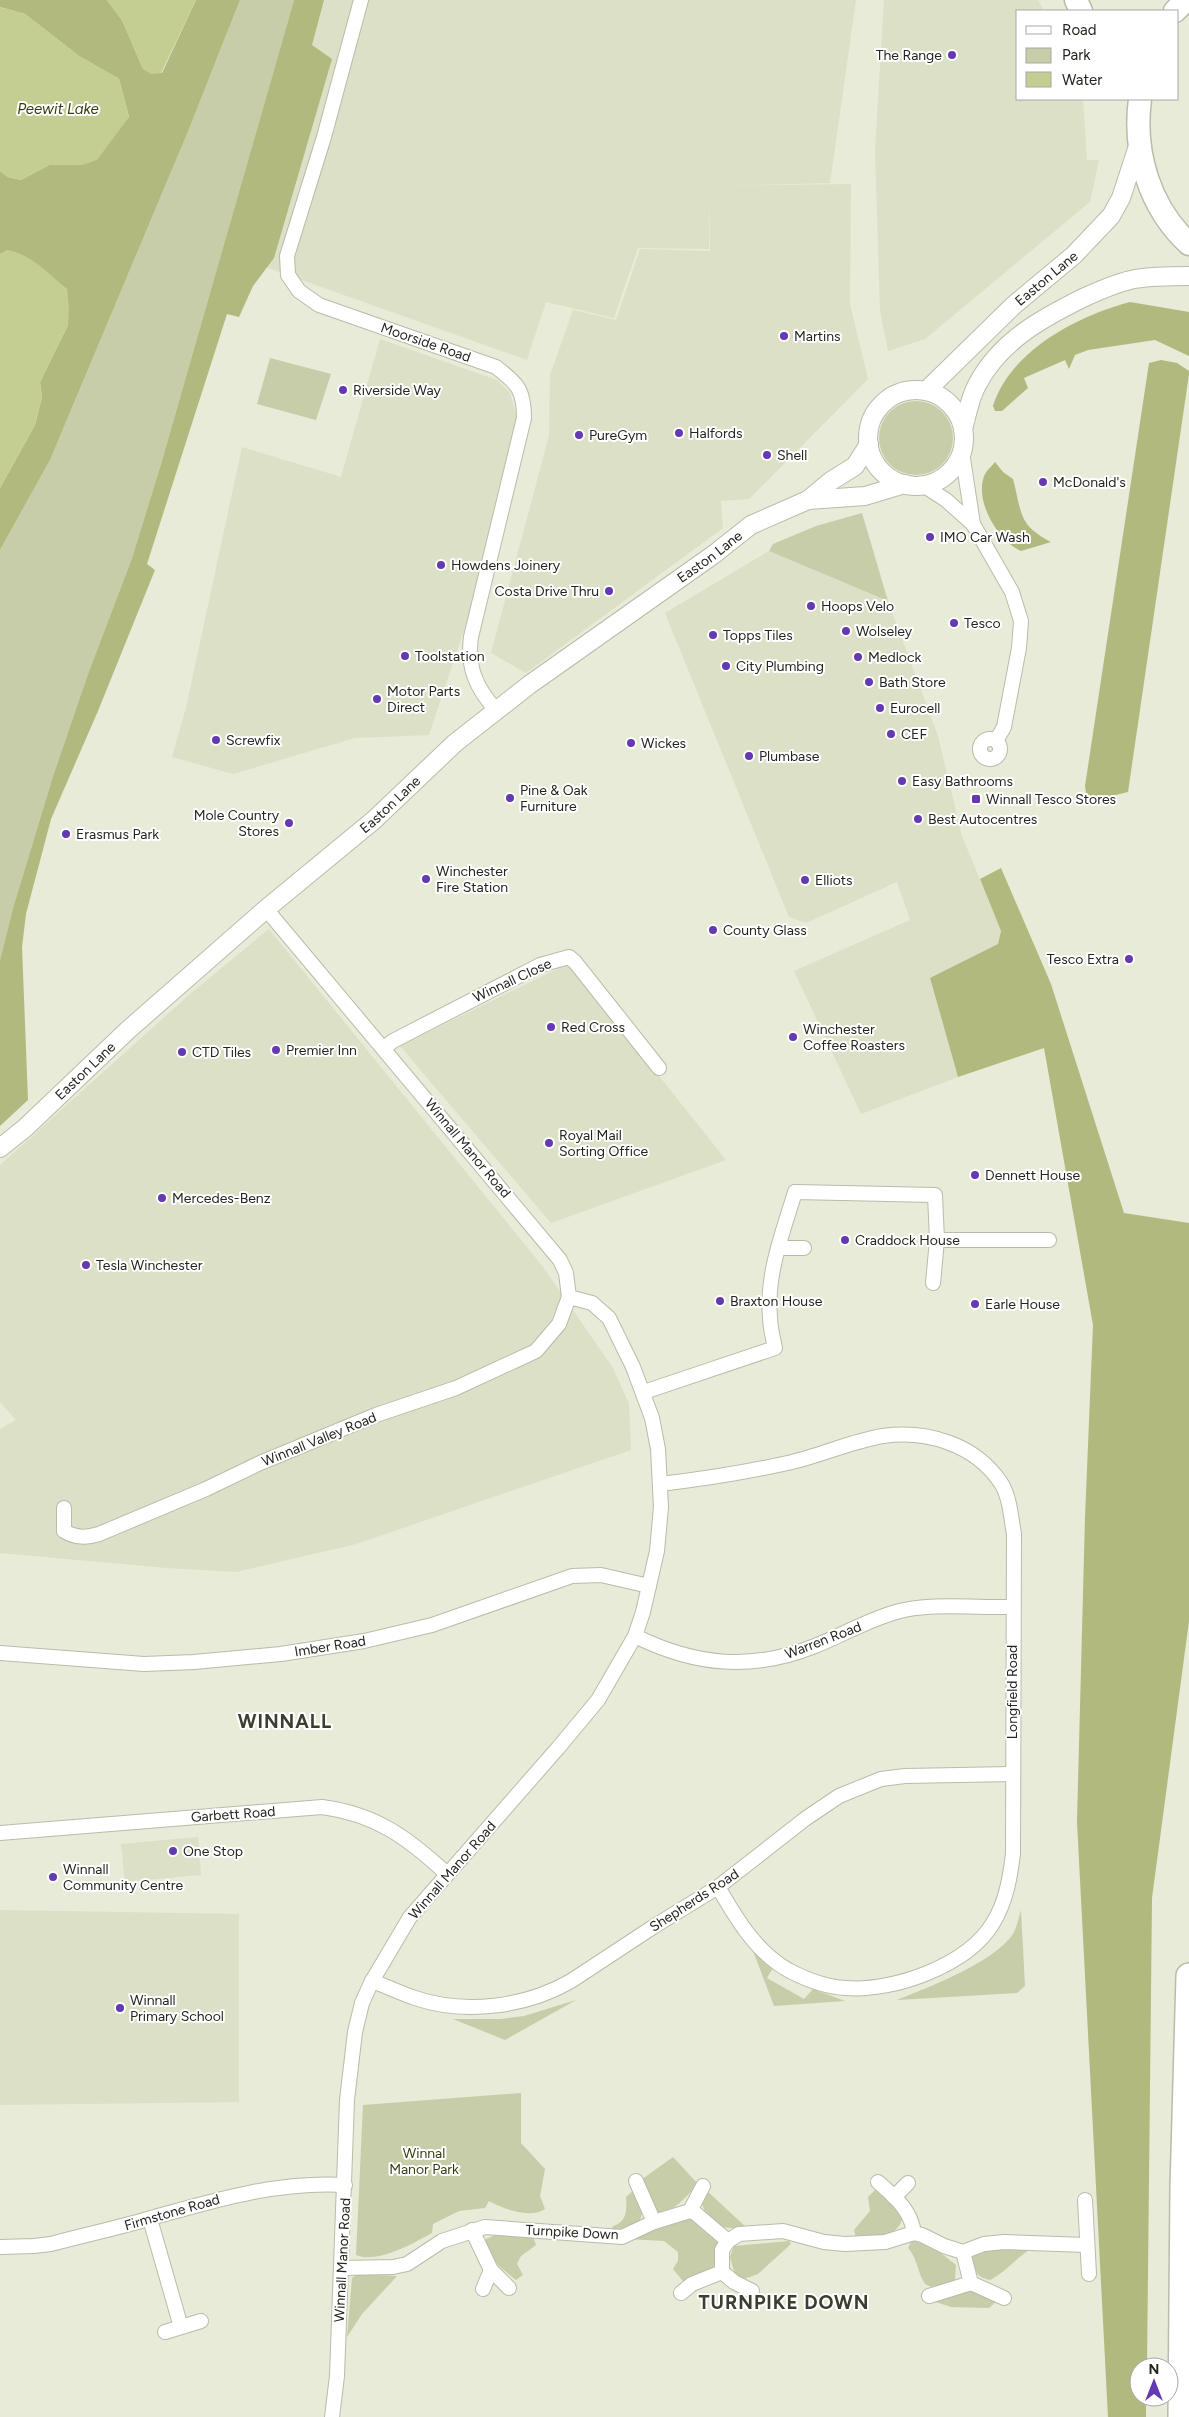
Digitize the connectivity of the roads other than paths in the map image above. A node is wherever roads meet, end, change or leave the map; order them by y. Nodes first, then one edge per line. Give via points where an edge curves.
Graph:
1 (361, 0) edge
2 (1186, 0) edge
3 (1176, 10) edge
4 (1127, 100) edge
5 (1139, 110) edge
6 (1138, 146) junction
7 (1189, 244) edge
8 (1189, 276) edge
9 (926, 391) junction
10 (963, 429) junction
11 (869, 444) junction
12 (962, 452) junction
13 (905, 484) junction
14 (923, 485) junction
15 (808, 500) junction
16 (973, 524) junction
17 (496, 710) junction
18 (996, 740) dead end
19 (266, 909) junction
20 (384, 1048) junction
21 (659, 1068) dead end
22 (0, 1148) edge
23 (937, 1240) junction
24 (1049, 1240) dead end
25 (778, 1248) junction
26 (804, 1248) dead end
27 (933, 1282) dead end
28 (569, 1297) junction
29 (644, 1392) junction
30 (660, 1484) junction
31 (64, 1508) dead end
32 (649, 1586) junction
33 (1013, 1608) junction
34 (635, 1636) junction
35 (0, 1653) edge
36 (1012, 1774) junction
37 (0, 1833) edge
38 (447, 1874) junction
39 (718, 1887) junction
40 (1189, 1976) edge
41 (372, 1980) junction
42 (636, 2181) dead end
43 (878, 2182) dead end
44 (908, 2183) dead end
45 (345, 2185) junction
46 (704, 2186) dead end
47 (894, 2197) junction
48 (1084, 2200) dead end
49 (690, 2212) junction
50 (150, 2219) junction
51 (654, 2222) junction
52 (472, 2230) junction
53 (914, 2233) junction
54 (728, 2241) junction
55 (1086, 2245) junction
56 (0, 2247) edge
57 (963, 2252) junction
58 (342, 2268) junction
59 (491, 2270) junction
60 (722, 2272) junction
61 (1089, 2274) dead end
62 (971, 2282) junction
63 (510, 2288) dead end
64 (483, 2289) dead end
65 (752, 2290) dead end
66 (681, 2293) dead end
67 (929, 2296) dead end
68 (1004, 2298) dead end
69 (201, 2321) dead end
70 (181, 2327) junction
71 (165, 2332) dead end
72 (332, 2417) edge
73 (1181, 2417) edge

1 - 17 street, Moorside Road via 324,137 288,245 286,265 288,275 300,291 319,305 496,367 523,396 524,418 469,653 471,671 479,689
2 - 3 highway
4 - 5 highway
5 - 6 highway
6 - 7 highway via 1156,200
6 - 9 street, Easton Lane via 1121,198 1111,216 1074,255 1007,311
8 - 10 street, Easton Lane via 1134,279 1111,286 1058,310 1028,328 992,361 976,386
9 - 10 street via 951,404
9 - 11 street via 907,391 892,397 879,408 871,422
10 - 12 street
11 - 13 street via 881,470
11 - 15 street, Easton Lane via 855,466
12 - 14 street via 951,470
12 - 16 street
13 - 14 street
13 - 15 street, Easton Lane via 866,496
14 - 16 street
15 - 17 street, Easton Lane via 751,525
16 - 18 street via 1012,592 1021,621 1018,656 1004,727
17 - 19 street, Easton Lane via 455,743 374,820
19 - 20 street, Winnall Manor Road
19 - 22 street, Easton Lane
20 - 21 street, Winnall Close via 540,965 568,957
20 - 28 street, Winnall Manor Road via 560,1260 566,1273
23 - 24 street
23 - 25 street via 935,1196 795,1192
23 - 27 street
25 - 26 street
25 - 29 street via 769,1295 775,1348
28 - 29 street, Winnall Manor Road via 592,1303 609,1318
28 - 31 street, Winnall Valley Road via 559,1324 536,1352 456,1388 376,1415 99,1534 73,1536 64,1530
29 - 30 street, Winnall Manor Road via 656,1435
30 - 32 street, Winnall Manor Road via 659,1533
30 - 33 street, Longfield Road via 794,1462 881,1436 907,1434 948,1441 981,1461 1002,1484 1014,1534
32 - 34 street, Winnall Manor Road
32 - 35 street, Imber Road via 601,1575 572,1576 432,1625 364,1641 281,1654 144,1664
33 - 34 street, Warren Road via 920,1608 896,1612 813,1646 758,1662 715,1662 693,1658
33 - 36 street, Longfield Road
34 - 38 street, Winnall Manor Road via 592,1707
36 - 39 street, Shepherds Road via 905,1776 860,1786 805,1819
36 - 39 street, Longfield Road via 1013,1854 1003,1904 992,1924 964,1953 914,1980 847,1988 816,1982 788,1970 768,1956 750,1936
37 - 38 street, Garbett Road via 308,1808 336,1809 373,1820 419,1847
38 - 41 street, Winnall Manor Road via 410,1917
39 - 41 street, Shepherds Road via 652,1926 558,1989 527,2000 465,2007 416,1998
40 - 73 highway via 1182,2188
41 - 45 street, Winnall Manor Road via 355,2032 347,2100
42 - 51 street
43 - 47 street
44 - 47 street
45 - 50 street, Firmstone Road via 317,2184 235,2195
45 - 58 street, Winnall Manor Road
46 - 49 street
47 - 53 street via 908,2212
48 - 55 street
49 - 51 street, Turnpike Down
49 - 54 street via 695,2212
50 - 56 street, Firmstone Road via 51,2244
50 - 70 street
51 - 52 street, Turnpike Down via 612,2237 498,2228
52 - 58 street, Turnpike Down via 442,2241 407,2264
52 - 59 street
53 - 54 street via 886,2242 866,2244 824,2242 783,2231 739,2234
53 - 57 street
54 - 60 street via 722,2250
55 - 57 street via 1004,2242 984,2244
55 - 61 street
57 - 62 street
58 - 72 street, Winnall Manor Road
59 - 63 street
59 - 64 street
60 - 65 street
60 - 66 street via 692,2284
62 - 67 street
62 - 68 street
69 - 70 street
70 - 71 street

